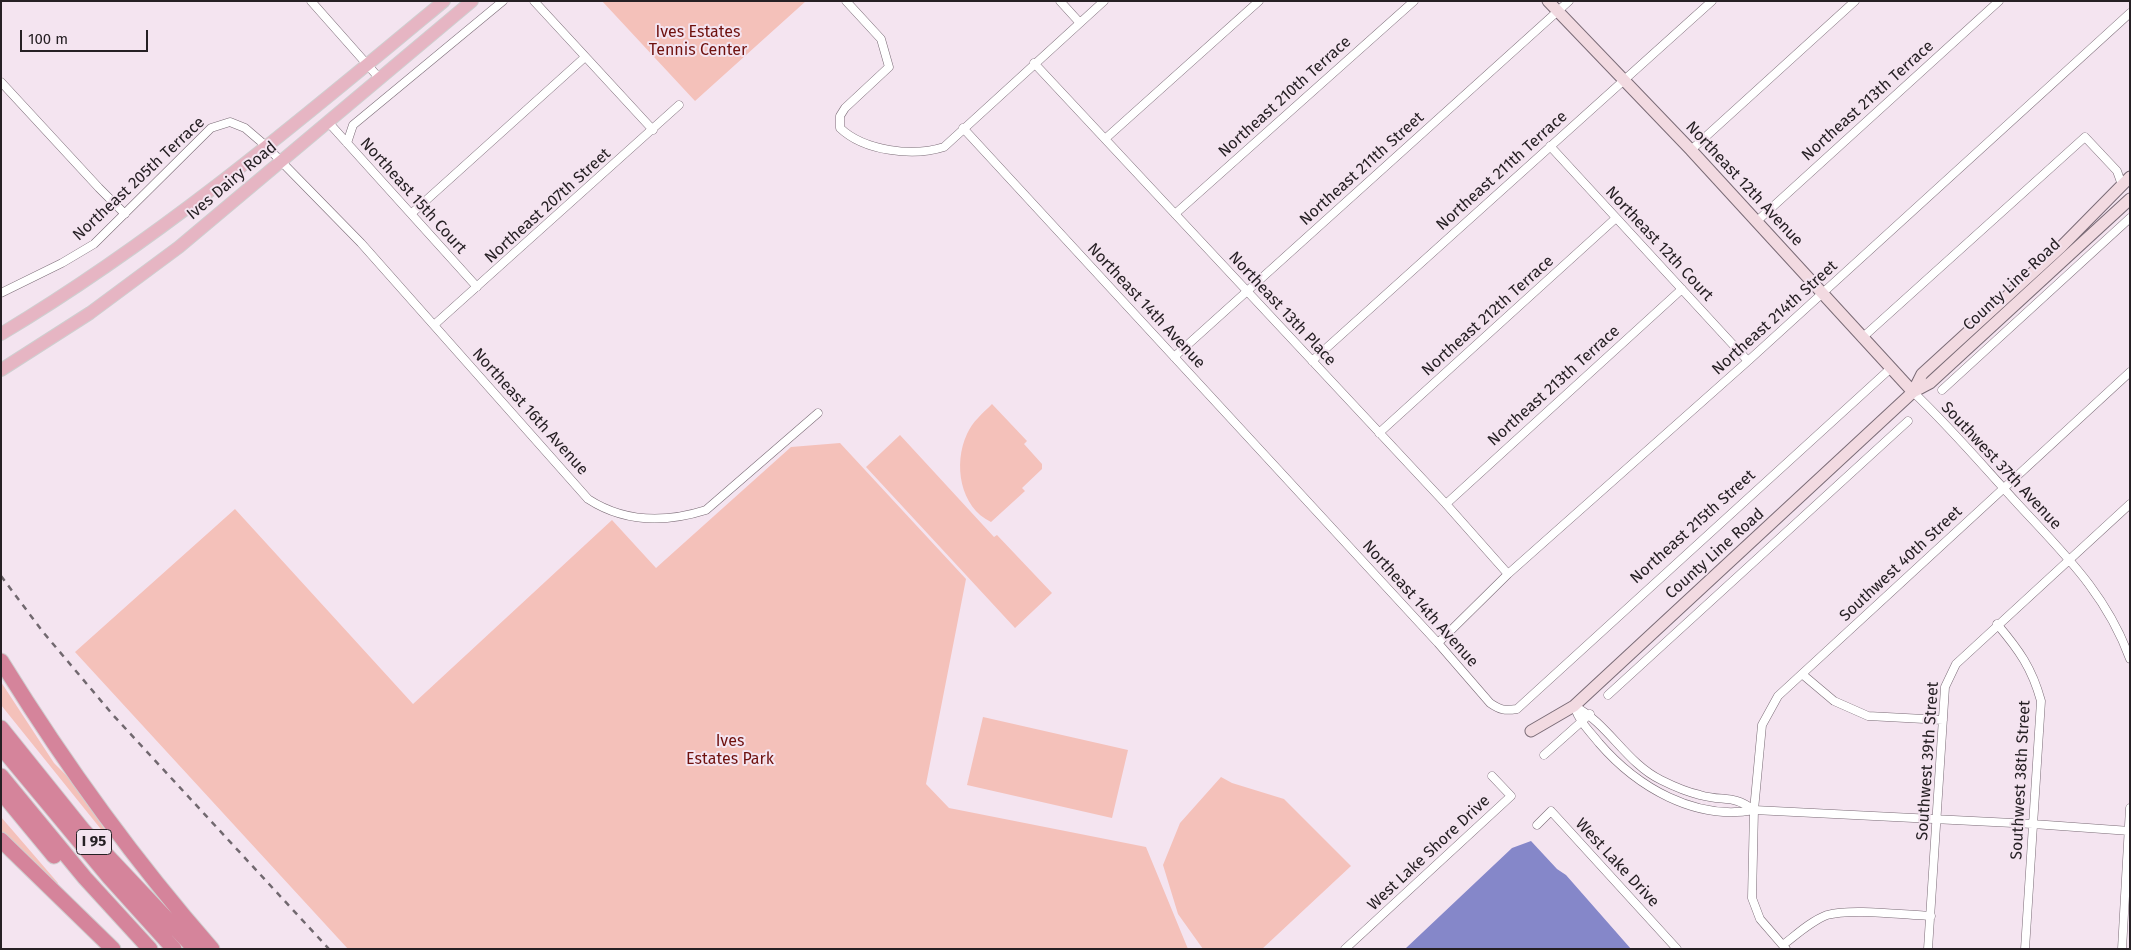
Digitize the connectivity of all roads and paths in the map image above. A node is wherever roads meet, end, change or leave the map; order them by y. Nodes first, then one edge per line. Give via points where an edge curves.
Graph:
1 (311, 1) edge
2 (444, 1) edge
3 (472, 1) edge
4 (503, 1) edge
5 (534, 1) edge
6 (846, 1) edge
7 (1060, 1) edge
8 (1104, 1) edge
9 (1259, 1) edge
10 (1414, 1) edge
11 (1548, 1) edge
12 (1569, 1) edge
13 (1712, 1) edge
14 (1855, 1) edge
15 (1999, 1) edge
16 (1558, 11) junction
17 (2130, 14) edge
18 (1080, 23) junction
19 (584, 58) junction
20 (1034, 63) junction
21 (368, 65) junction
22 (380, 79) junction
23 (1625, 80) junction
24 (1, 82) edge
25 (679, 105) dead end
26 (329, 123) junction
27 (963, 128) junction
28 (653, 130) junction
29 (1105, 139) junction
30 (347, 143) junction
31 (266, 146) junction
32 (1550, 146) junction
33 (1691, 150) junction
34 (281, 162) junction
35 (2127, 184) edge
36 (2130, 199) edge
37 (412, 213) junction
38 (125, 214) junction
39 (1175, 214) junction
40 (1616, 218) junction
41 (2130, 218) edge
42 (1756, 221) junction
43 (2081, 244) junction
44 (477, 287) junction
45 (1682, 289) junction
46 (1247, 292) junction
47 (1, 293) edge
48 (1822, 293) junction
49 (434, 325) junction
50 (1, 334) edge
51 (1862, 338) junction
52 (1174, 357) junction
53 (1748, 361) junction
54 (1312, 362) junction
55 (1891, 368) junction
56 (1, 370) edge
57 (2130, 372) edge
58 (1942, 390) dead end
59 (1913, 392) junction
60 (818, 414) dead end
61 (1908, 421) dead end
62 (1379, 433) junction
63 (2003, 488) junction
64 (1446, 504) junction
65 (2130, 504) edge
66 (2069, 560) junction
67 (1508, 574) junction
68 (1997, 624) junction
69 (1438, 643) junction
70 (2130, 658) edge
71 (1, 661) edge
72 (1802, 674) junction
73 (1608, 695) dead end
74 (1574, 706) junction
75 (1517, 709) joint
76 (1590, 714) junction
77 (1943, 720) junction
78 (1580, 723) junction
79 (1, 728) edge
80 (1531, 731) dead end
81 (1, 747) edge
82 (1544, 755) dead end
83 (1, 776) edge
84 (1492, 776) dead end
85 (1, 792) edge
86 (2130, 808) edge
87 (1754, 810) junction
88 (1938, 819) junction
89 (2033, 824) junction
90 (1536, 825) dead end
91 (2129, 831) edge
92 (1, 840) edge
93 (1931, 916) junction
94 (1784, 947) edge
95 (113, 949) edge
96 (137, 949) edge
97 (150, 949) edge
98 (174, 949) edge
99 (195, 949) edge
100 (212, 949) edge
101 (1345, 949) edge
102 (1677, 949) edge
103 (1928, 949) edge
104 (2025, 949) edge
105 (2122, 949) edge

1 - 21 street
2 - 21 main road, Ives Dairy Road
3 - 22 main road, Ives Dairy Road
4 - 30 street via 353,125
5 - 19 street
6 - 27 street via 881,39 890,67 845,108 840,116 840,128 866,145 906,150 934,150 944,146
7 - 18 street
8 - 18 street
9 - 29 street
10 - 39 street, Northeast 210th Terrace
11 - 16 street, Northeast 12th Avenue
12 - 16 street, Northeast 211th Street
13 - 23 street, Northeast 211th Terrace
14 - 33 street
15 - 42 street, Northeast 213th Terrace
16 - 23 street, Northeast 12th Avenue
16 - 46 street, Northeast 211th Street
17 - 48 street, Northeast 214th Street
18 - 20 street
19 - 28 street
19 - 37 street
20 - 27 street
20 - 29 street, Northeast 13th Place
21 - 22 street
21 - 31 main road, Ives Dairy Road
22 - 26 main road, Ives Dairy Road
23 - 32 street, Northeast 211th Terrace
23 - 33 street, Northeast 12th Avenue
24 - 38 street
25 - 28 street, Northeast 207th Street
26 - 30 street, Northeast 15th Court
26 - 34 main road, Ives Dairy Road
27 - 52 street, Northeast 14th Avenue
28 - 44 street, Northeast 207th Street
29 - 39 street, Northeast 13th Place
30 - 37 street, Northeast 15th Court
31 - 34 street, Northeast 16th Avenue
31 - 38 street, Northeast 205th Terrace via 245,128 230,122 211,128
31 - 50 main road, Ives Dairy Road via 97,273
32 - 40 street, Northeast 12th Court
32 - 54 street, Northeast 211th Terrace
33 - 42 street, Northeast 12th Avenue
34 - 49 street, Northeast 16th Avenue via 361,243
34 - 56 main road, Ives Dairy Road via 179,247 90,313
35 - 43 street via 2083,237
35 - 51 street via 2085,136
35 - 59 street, County Line Road via 1922,374
36 - 43 street, County Line Road
37 - 44 street, Northeast 15th Court
38 - 47 street, Northeast 205th Terrace via 94,244
39 - 46 street, Northeast 13th Place
40 - 45 street, Northeast 12th Court
40 - 62 street, Northeast 212th Terrace
41 - 58 street
42 - 48 street, Northeast 12th Avenue
43 - 59 street, County Line Road via 1930,383
44 - 49 street, Northeast 207th Street
45 - 53 street, Northeast 12th Court
45 - 64 street, Northeast 213th Terrace
46 - 52 street, Northeast 211th Street
46 - 54 street, Northeast 13th Place
48 - 51 street, Northeast 12th Avenue
48 - 53 street, Northeast 214th Street
49 - 60 street, Northeast 16th Avenue via 588,499 620,515 660,519 689,516 706,510
51 - 55 street, Northeast 12th Avenue
52 - 69 street, Northeast 14th Avenue
53 - 67 street, Northeast 214th Street
54 - 62 street, Northeast 13th Place
55 - 59 street, Northeast 12th Avenue
55 - 75 street, Northeast 215th Street
57 - 63 street, Southwest 40th Street
59 - 63 street, Southwest 37th Avenue
59 - 74 street, County Line Road
61 - 73 street
62 - 64 street, Northeast 13th Place
63 - 66 street, Southwest 37th Avenue
63 - 72 street, Southwest 40th Street
64 - 67 street, Northeast 13th Place
65 - 66 street, Southwest 39th Street
66 - 68 street, Southwest 39th Street
66 - 70 street, Southwest 37th Avenue via 2099,595
67 - 69 street, Northeast 214th Street
68 - 77 street, Southwest 39th Street via 1949,675
68 - 89 street, Southwest 38th Street via 2020,652 2034,676 2041,702
69 - 75 street, Northeast 14th Avenue via 1498,709
71 - 100 highway via 106,820
72 - 77 street via 1834,701 1868,716
72 - 87 street, Southwest 40th Street via 1778,696 1762,725
74 - 76 street
74 - 78 street
74 - 80 street, County Line Road
76 - 78 street
76 - 87 street via 1619,746 1659,779 1701,796 1741,800
77 - 88 street, Southwest 39th Street
78 - 82 street
78 - 87 street via 1610,755 1652,790 1698,808 1738,813
79 - 99 highway, I 95 via 83,830
81 - 98 highway via 109,877
83 - 97 highway via 85,878
84 - 101 street, West Lake Shore Drive via 1510,796
85 - 96 highway, I 95
86 - 91 street
87 - 88 street
87 - 94 street, Southwest 40th Street via 1752,898 1760,919
88 - 89 street
88 - 93 street, Southwest 39th Street
89 - 91 street
89 - 104 street, Southwest 38th Street
90 - 102 street, West Lake Drive via 1551,811
91 - 105 street
92 - 95 highway
93 - 94 street via 1844,912 1809,925
93 - 103 street, Southwest 39th Street

